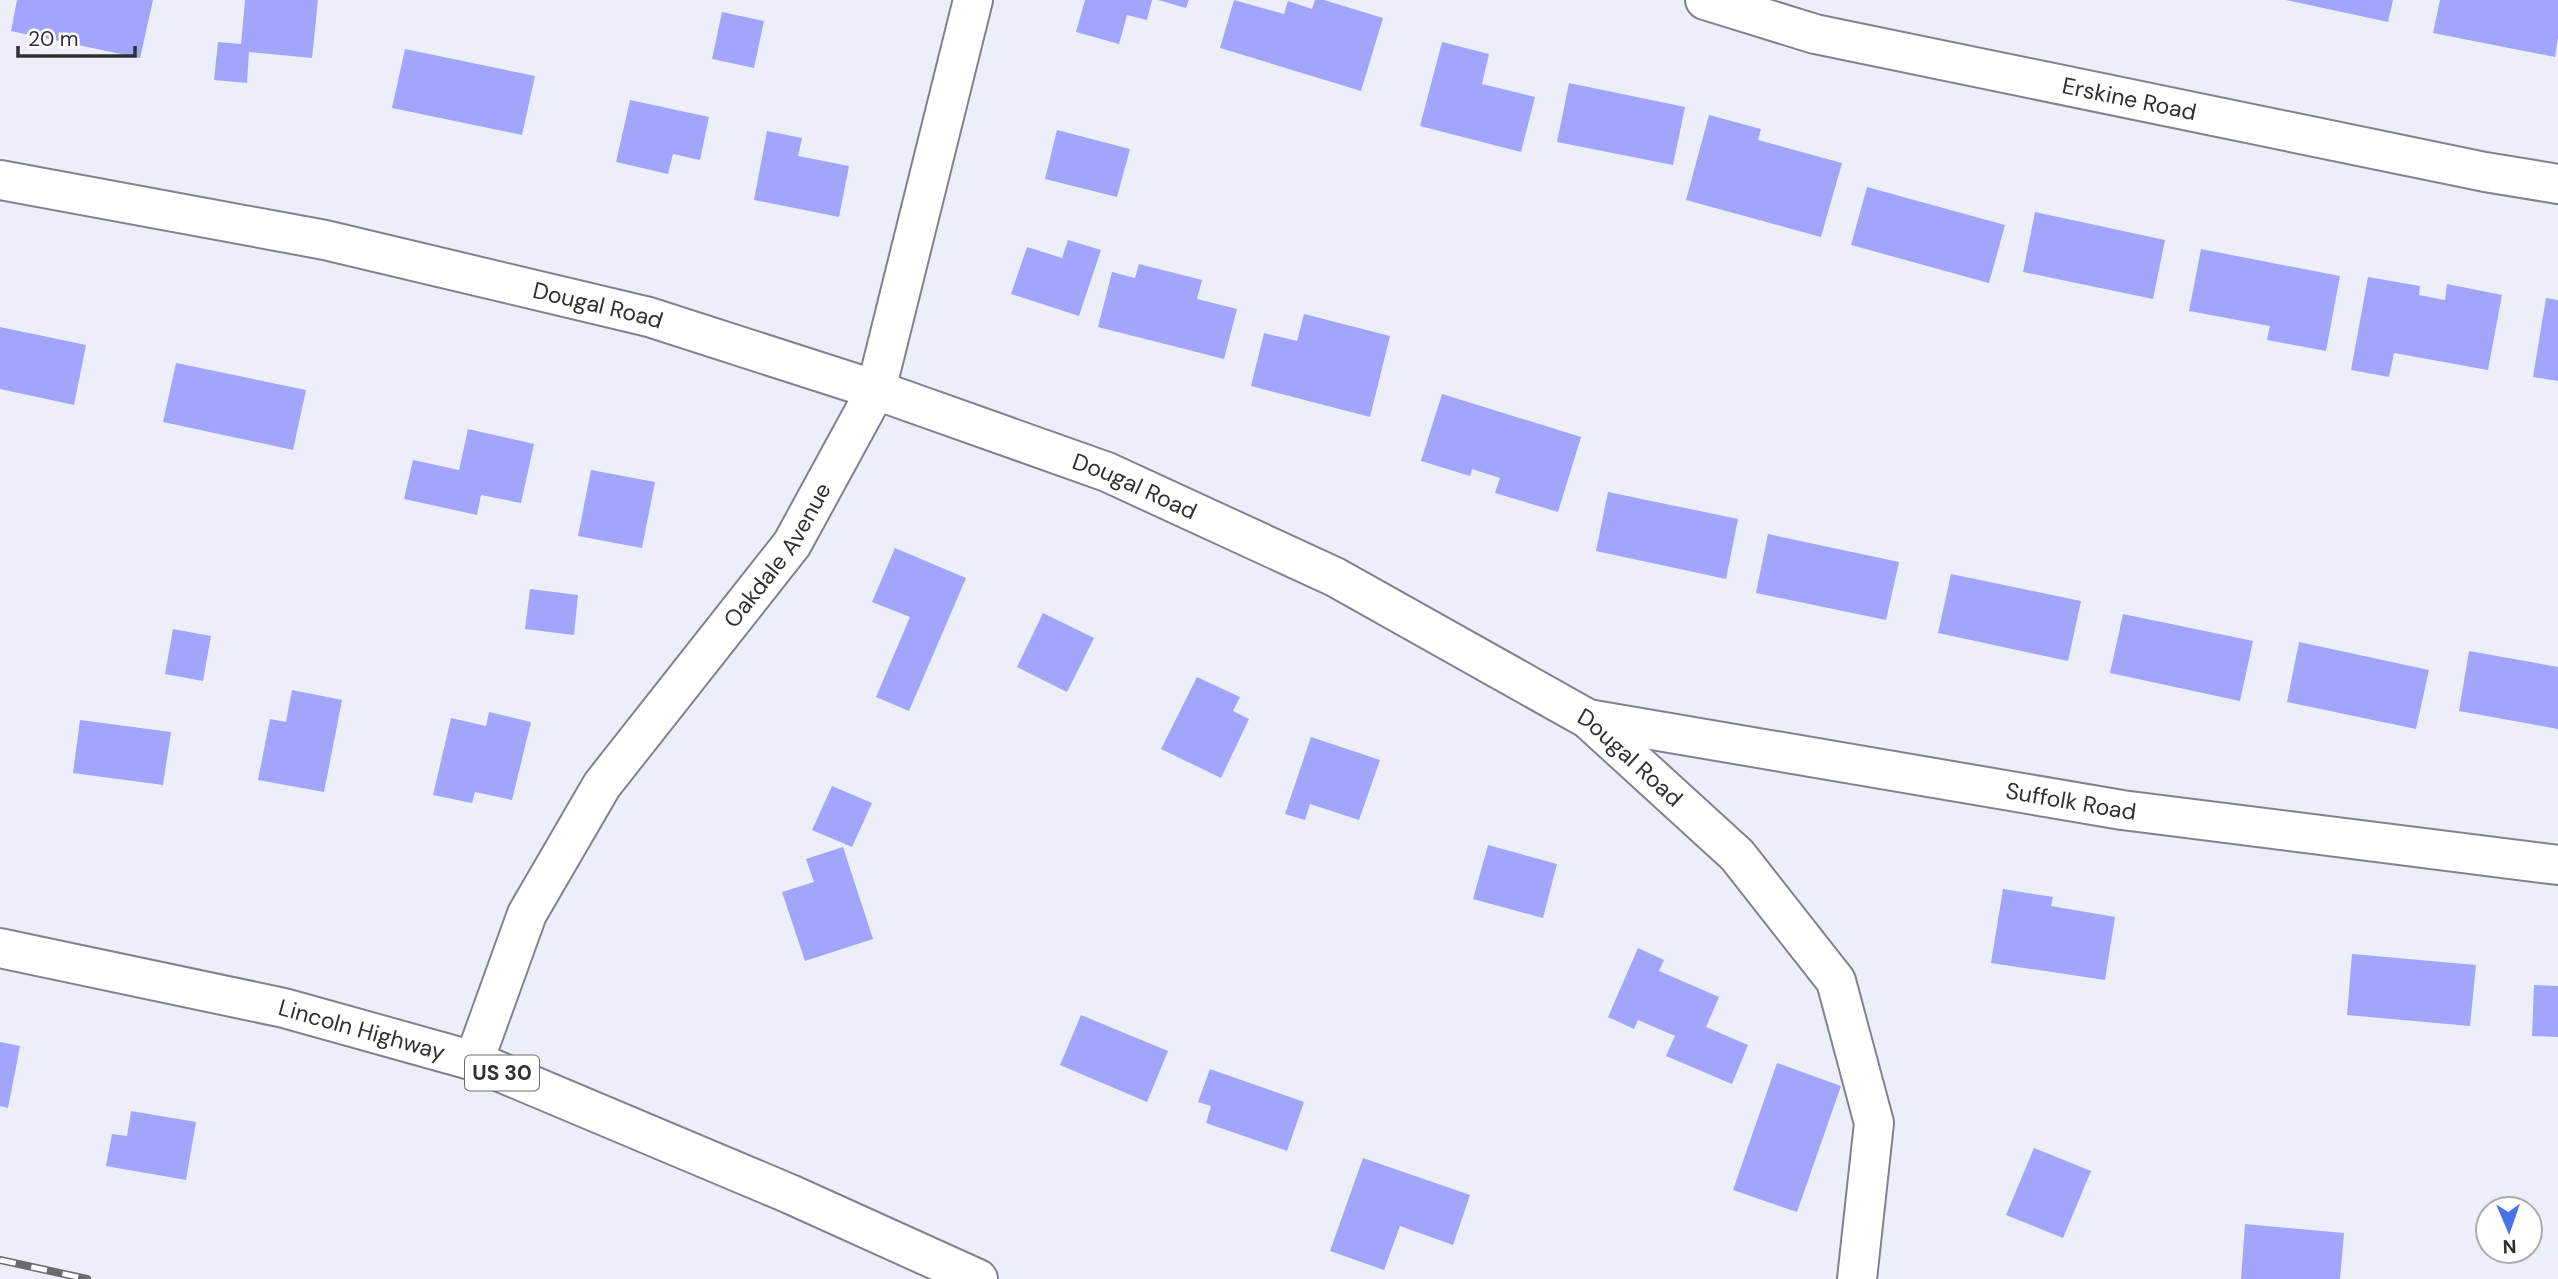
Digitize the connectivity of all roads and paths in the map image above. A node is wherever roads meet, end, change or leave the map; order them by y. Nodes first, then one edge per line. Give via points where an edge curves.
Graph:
1 (973, 0) edge
2 (1705, 0) edge
3 (0, 180) edge
4 (2558, 184) edge
5 (876, 390) junction
6 (1588, 719) junction
7 (2558, 865) edge
8 (0, 948) edge
9 (474, 1061) junction
10 (978, 1279) edge
11 (1857, 1279) edge

1 - 5 street, Oakdale Avenue
2 - 4 street, Erskine Road via 1815,34
3 - 5 street, Dougal Road via 325,240 622,310
5 - 6 street, Dougal Road via 1107,472 1335,577
5 - 9 street, Oakdale Avenue via 792,544 603,785 527,914
6 - 7 street, Suffolk Road via 2122,810
6 - 11 street, Dougal Road via 1737,855 1836,981 1874,1123
8 - 9 street, Lincoln Highway / US 30 via 284,1008
9 - 10 street, Lincoln Highway / US 30

